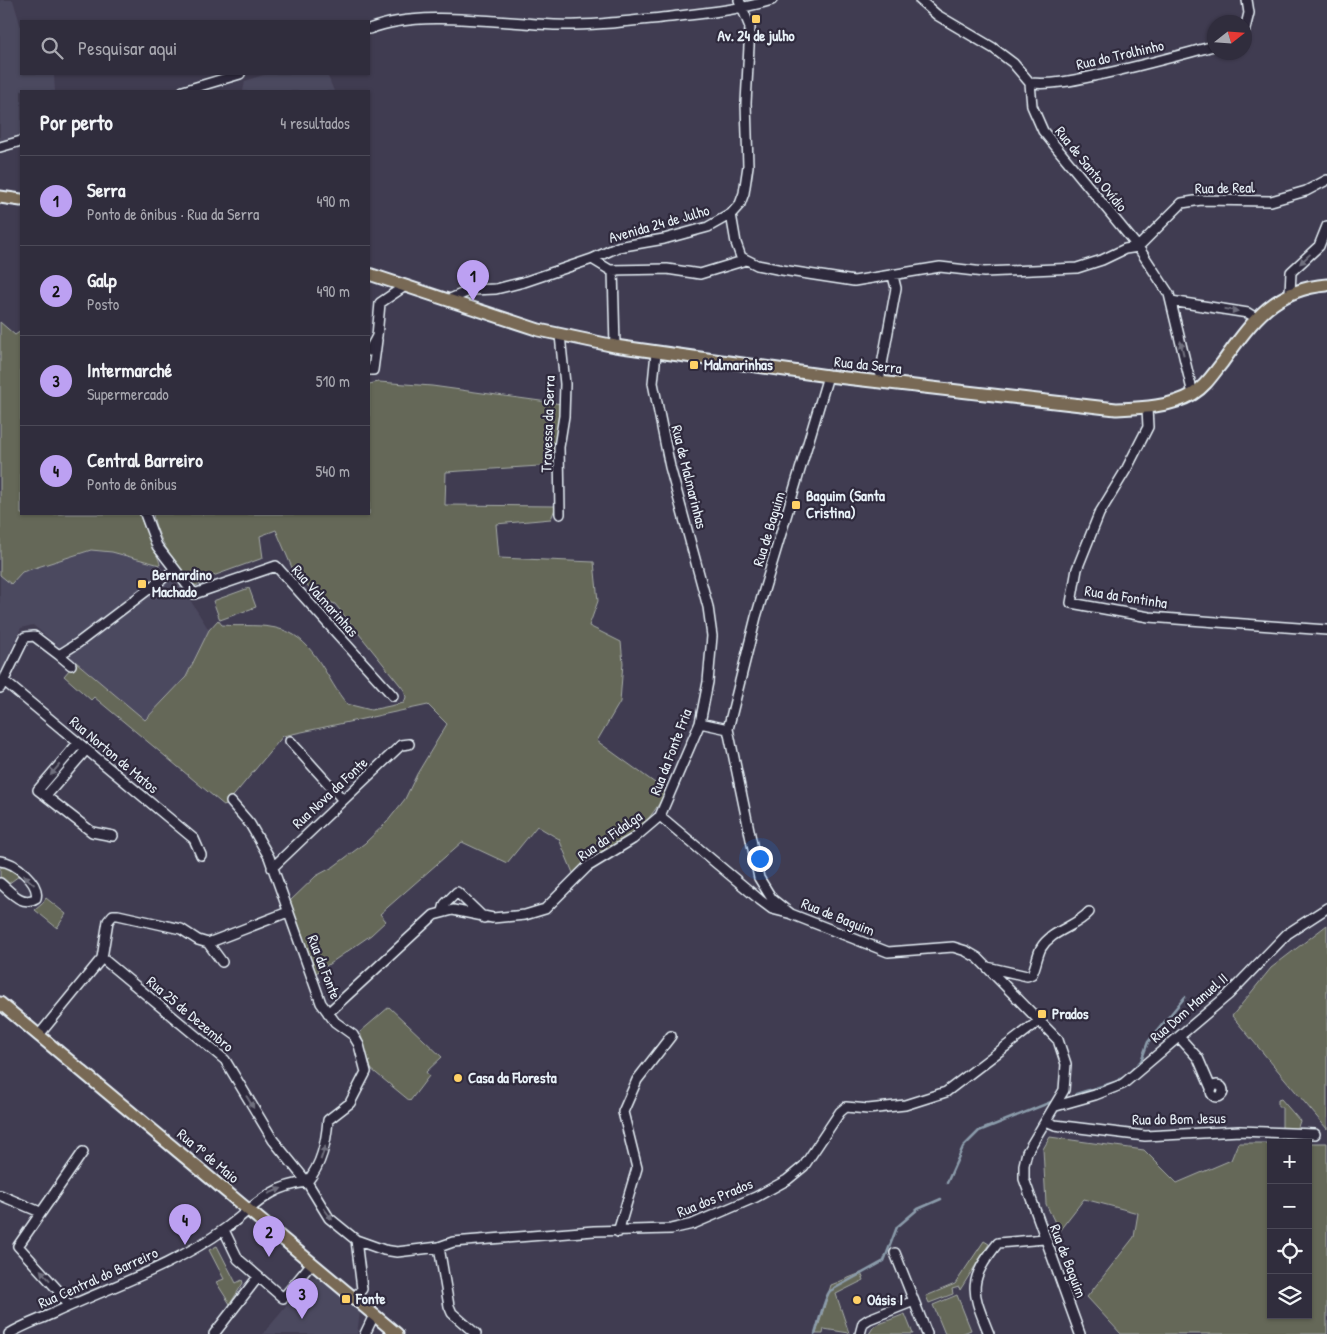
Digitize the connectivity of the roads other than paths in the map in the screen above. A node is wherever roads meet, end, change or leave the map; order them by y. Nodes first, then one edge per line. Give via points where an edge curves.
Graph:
1 (772, 0) edge
2 (920, 0) edge
3 (1247, 0) edge
4 (740, 4) edge
5 (1248, 15) edge
6 (370, 30) edge
7 (1207, 48) edge
8 (237, 75) edge
9 (1030, 83) junction
10 (186, 90) edge
11 (20, 141) edge
12 (0, 147) edge
13 (1327, 181) edge
14 (0, 197) edge
15 (20, 200) edge
16 (731, 214) junction
17 (1327, 226) edge
18 (1138, 247) junction
19 (592, 258) junction
20 (746, 260) junction
21 (613, 270) junction
22 (370, 274) edge
23 (893, 276) junction
24 (1327, 285) edge
25 (405, 286) junction
26 (1290, 293) junction
27 (448, 300) junction
28 (1171, 301) junction
29 (1256, 318) junction
30 (560, 335) junction
31 (377, 336) junction
32 (615, 346) junction
33 (370, 349) edge
34 (656, 353) junction
35 (370, 370) edge
36 (828, 376) junction
37 (879, 382) junction
38 (1193, 394) junction
39 (1147, 408) junction
40 (560, 514) dead end
41 (145, 515) edge
42 (174, 570) junction
43 (708, 607) joint
44 (1327, 630) edge
45 (59, 655) junction
46 (71, 665) dead end
47 (2, 684) edge
48 (393, 696) dead end
49 (700, 723) junction
50 (728, 729) junction
51 (290, 741) dead end
52 (78, 743) junction
53 (409, 744) dead end
54 (86, 750) junction
55 (46, 796) junction
56 (342, 800) junction
57 (231, 802) dead end
58 (660, 816) junction
59 (113, 836) dead end
60 (201, 855) dead end
61 (0, 861) edge
62 (272, 868) junction
63 (0, 882) edge
64 (1327, 908) edge
65 (443, 911) junction
66 (288, 912) junction
67 (1089, 912) dead end
68 (791, 914) junction
69 (484, 918) junction
70 (208, 943) junction
71 (102, 958) junction
72 (222, 962) dead end
73 (986, 967) junction
74 (0, 1003) edge
75 (328, 1013) junction
76 (1040, 1021) junction
77 (39, 1035) junction
78 (670, 1036) dead end
79 (1180, 1038) junction
80 (1211, 1088) dead end
81 (1056, 1106) junction
82 (1046, 1120) junction
83 (1315, 1134) dead end
84 (83, 1152) dead end
85 (307, 1182) junction
86 (0, 1195) edge
87 (248, 1210) junction
88 (40, 1212) junction
89 (224, 1230) junction
90 (618, 1232) junction
91 (1044, 1239) junction
92 (356, 1240) junction
93 (439, 1247) junction
94 (895, 1252) dead end
95 (312, 1263) junction
96 (258, 1277) junction
97 (354, 1298) junction
98 (914, 1301) junction
99 (68, 1306) junction
100 (374, 1315) junction
101 (9, 1334) edge
102 (214, 1334) edge
103 (365, 1334) edge
104 (397, 1334) edge
105 (476, 1334) edge
106 (860, 1334) edge
107 (927, 1334) edge
108 (989, 1334) edge
109 (1080, 1334) edge

1 - 4 street
2 - 9 street via 937,15 1013,63
3 - 5 street
4 - 6 street via 611,24 555,25 419,18
4 - 16 street, Avenida 24 de Julho via 750,27 746,103 747,180 740,204
7 - 9 street, Rua do Trolhinho via 1079,79 1048,85
8 - 10 street
9 - 18 street, Rua de Santo Ovídio via 1032,106 1043,131
11 - 12 street
13 - 18 street, Rua de Real via 1271,201 1201,200 1182,203
14 - 15 main road
16 - 19 street, Avenida 24 de Julho via 708,227 618,247
16 - 20 street via 736,243 741,257
17 -> 26 street via 1319,246 1291,272
18 - 23 street via 1077,268 984,272 940,267
18 - 28 street, Rua de Santo Ovídio
19 - 21 street
19 - 27 street, Avenida 24 de Julho via 524,282 496,289 471,290
20 - 21 street via 700,274 667,269
20 - 23 street via 782,270 854,281
21 - 32 street
22 - 25 main road, Rua da Serra
23 - 37 street via 896,288
24 - 26 main road, Rua da Serra
25 - 27 main road, Rua da Serra
25 - 31 street via 380,303
26 - 29 main road, Rua da Serra
27 - 30 main road, Rua da Serra
28 -> 29 street via 1248,313
38 -> 28 street, Rua de Santo Ovídio
29 - 38 main road, Rua da Serra via 1208,382
30 - 32 main road, Rua da Serra
30 - 40 street, Travessa da Serra via 565,384 559,447
31 - 33 street
31 - 35 street via 374,370
32 - 34 main road, Rua da Serra
34 - 36 main road, Rua da Serra
34 - 43 street, Rua de Malmarinhas via 653,383 670,467
36 - 37 main road, Rua da Serra
36 - 50 street, Rua de Baguim via 756,617
37 - 39 main road, Rua da Serra via 1116,409
38 - 39 main road, Rua da Serra
39 - 44 street, Rua da Fontinha via 1148,426 1099,514 1077,570 1071,602 1149,617
41 - 42 street via 157,546
42 - 45 street
42 - 48 street, Rua Valmarinhas via 194,594 276,566
43 - 49 street, Rua da Fonte Fria via 711,660
45 - 46 street
45 - 47 street via 42,641 29,636 22,639
47 - 52 street, Rua Norton de Matos
49 - 50 street
49 - 58 street, Rua da Fonte Fria
50 - 68 street, Rua de Baguim via 759,878 772,899
51 - 56 street
52 - 54 street, Rua Norton de Matos
52 -> 55 street via 38,790
53 - 56 street, Rua Nova da Fonte via 401,745
54 - 55 street
54 - 60 street, Rua Norton de Matos via 194,839
55 - 59 street via 92,832
56 - 62 street, Rua Nova da Fonte
57 - 62 street, Rua da Fonte via 250,824
58 - 68 street, Rua da Fidalga via 772,909
58 - 69 street, Rua da Fidalga via 633,839 587,867 545,909 525,915
63 -> 61 street via 24,902 36,898 35,884 7,862
62 - 66 street, Rua da Fonte
64 - 79 street, Rua Dom Manuel II via 1287,934 1228,996
65 - 69 street, Rua da Fidalga via 453,910
65 - 69 street via 445,904 457,892
65 - 75 street via 434,915
66 - 70 street
66 - 75 street, Rua da Fonte via 321,1003
67 - 73 street via 1042,947 1032,974 1027,976
68 - 73 street, Rua de Baguim via 888,952 953,947 966,951
70 - 71 street via 181,929 112,915 108,921
70 - 72 street
71 - 77 street
71 -> 85 street, Rua 25 de Dezembro via 225,1060 273,1140
73 - 76 street, Rua de Baguim
74 - 77 main road, Rua 1º de Maio
85 -> 75 street, Rua da Fonte via 323,1154 328,1120 350,1103 366,1072 353,1034 334,1022
76 - 81 street, Rua de Baguim via 1058,1040 1066,1064 1064,1090
76 - 90 street, Rua dos Prados via 946,1092 905,1105 846,1108 840,1112 804,1166 787,1180 756,1197 693,1224 670,1229
77 - 87 main road, Rua 1º de Maio
78 - 90 street via 637,1080 623,1112 637,1168
79 - 80 street via 1198,1058
79 - 81 street, Rua Dom Manuel II via 1122,1084
81 - 82 street, Rua de Baguim
82 - 83 street, Rua do Bom Jesus via 1055,1125 1145,1136 1240,1131
82 - 91 street, Rua de Baguim via 1027,1152 1024,1165 1024,1179
84 - 88 street
87 -> 85 street, Rua Central do Barreiro via 268,1193
85 -> 92 street, Rua dos Prados via 329,1218
86 - 88 street
87 - 89 street, Rua Central do Barreiro
87 - 95 main road, Rua 1º de Maio
99 -> 88 street via 18,1246
89 - 96 street via 238,1258
89 - 99 street, Rua Central do Barreiro via 131,1280
90 - 93 street, Rua dos Prados via 462,1241
91 - 108 street via 996,1245 973,1286 976,1303
91 - 109 street, Rua de Baguim
92 - 93 street, Rua dos Prados via 397,1252
92 - 97 street via 362,1289
93 - 105 street via 449,1306 452,1313
94 - 98 street
95 - 96 street via 284,1298
95 - 97 main road, Rua 1º de Maio
96 - 102 street
97 - 100 main road, Rua 1º de Maio
98 - 106 street via 869,1319 863,1323
98 - 107 street
99 - 101 street, Rua Central do Barreiro
100 - 103 street
100 - 104 main road, Rua 1º de Maio

